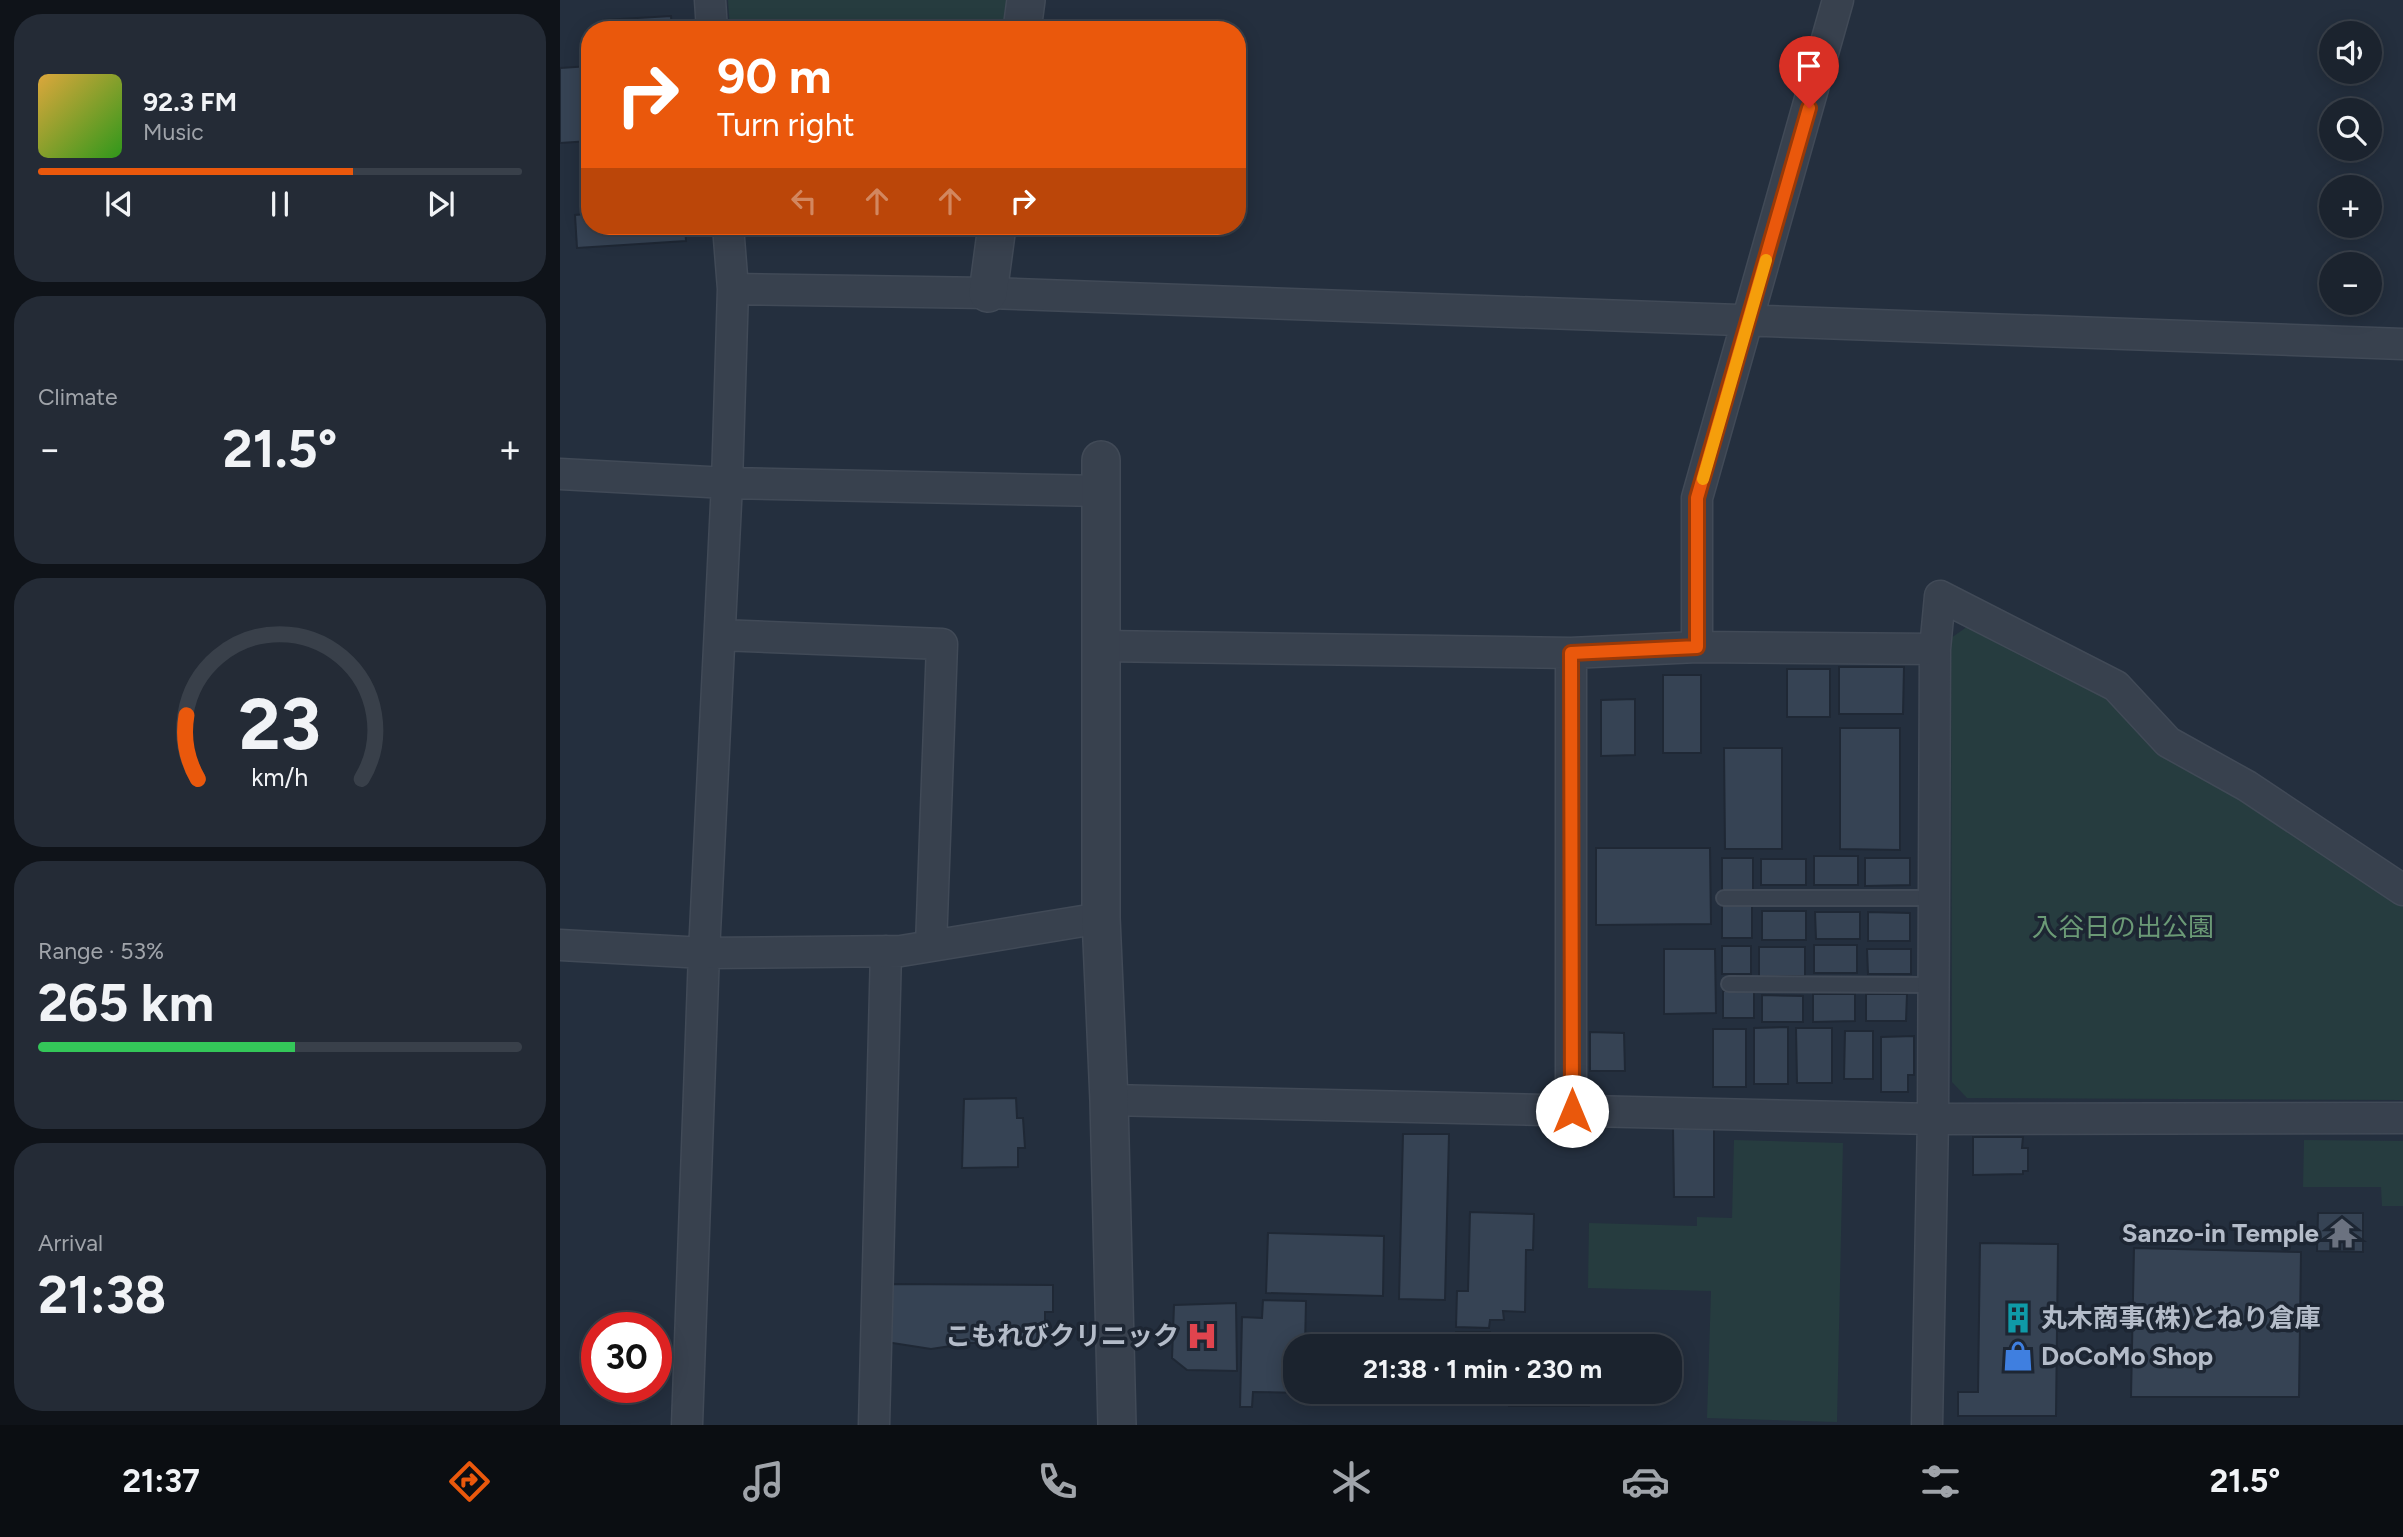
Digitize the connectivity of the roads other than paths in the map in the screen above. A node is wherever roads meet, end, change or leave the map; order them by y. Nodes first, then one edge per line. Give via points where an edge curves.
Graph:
1 (710, 0) edge
2 (1026, 0) edge
3 (1838, 0) edge
4 (711, 21) edge
5 (1023, 21) edge
6 (729, 235) edge
7 (996, 235) edge
8 (733, 289) junction
9 (988, 293) junction
10 (1750, 318) junction
11 (2403, 344) edge
12 (560, 474) edge
13 (1101, 476) joint
14 (727, 483) junction
15 (720, 635) junction
16 (1101, 646) junction
17 (1697, 647) junction
18 (1935, 649) junction
19 (1571, 653) junction
20 (2403, 890) edge
21 (1724, 898) dead end
22 (1935, 898) junction
23 (1101, 918) junction
24 (560, 945) edge
25 (931, 946) junction
26 (886, 951) junction
27 (704, 953) junction
28 (1729, 984) dead end
29 (1934, 985) junction
30 (1109, 1100) junction
31 (1572, 1111) junction
32 (2403, 1118) edge
33 (1933, 1119) junction
34 (687, 1425) edge
35 (874, 1425) edge
36 (1117, 1425) edge
37 (1927, 1425) edge

1 - 4 street
2 - 5 street
3 - 10 street
6 - 8 street
7 - 9 street
8 - 9 street
8 - 14 street
9 - 10 street
10 - 11 street
10 - 17 street via 1697,498
12 - 14 street
13 - 14 street
13 - 16 street
14 - 15 street
15 - 25 street via 942,644
15 - 27 street
16 - 19 street
16 - 23 street
17 - 18 street
17 - 19 street
18 - 20 street via 1940,596 2116,686 2168,742 2247,786
18 - 22 street
19 - 31 street
21 - 22 lane
22 - 29 street
23 - 25 street
23 - 30 street
24 - 27 street
25 - 26 street
26 - 27 street
26 - 35 street
27 - 34 street
28 - 29 lane
29 - 33 street
30 - 31 street
30 - 36 street
31 - 33 street
32 - 33 street
33 - 37 street

